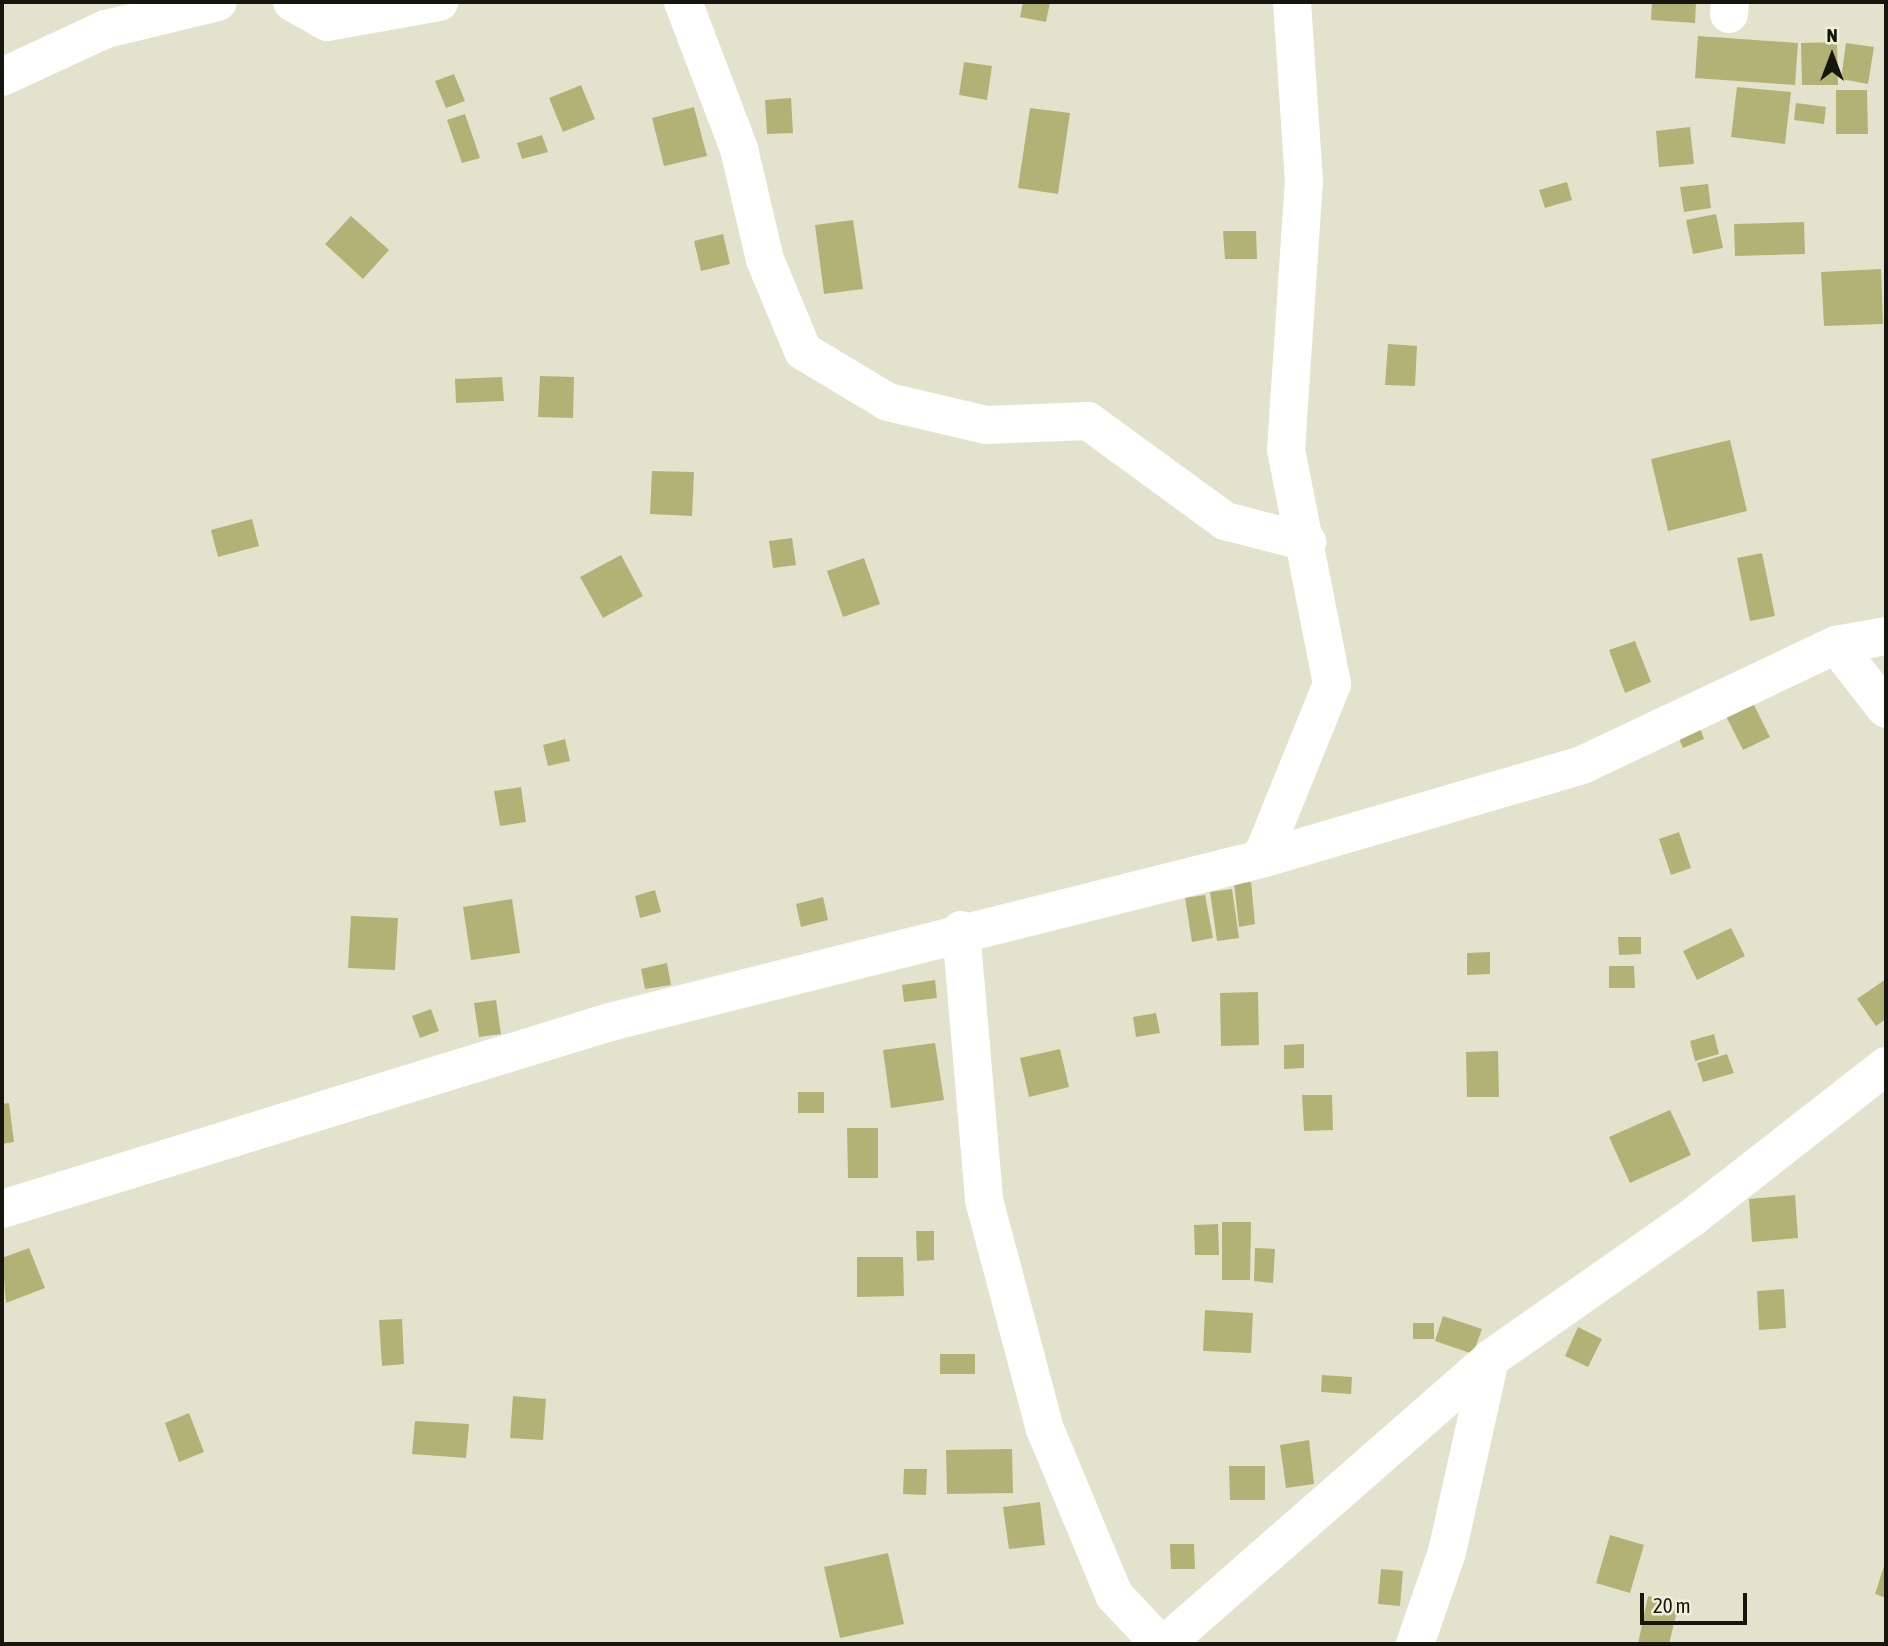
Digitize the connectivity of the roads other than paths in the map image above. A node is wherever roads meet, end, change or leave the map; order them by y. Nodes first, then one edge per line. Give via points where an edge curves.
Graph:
1 (218, 2) edge
2 (292, 2) edge
3 (439, 2) edge
4 (683, 2) edge
5 (1292, 2) edge
6 (2, 77) edge
7 (1307, 542) junction
8 (1886, 636) edge
9 (1836, 645) junction
10 (1886, 709) edge
11 (1261, 859) junction
12 (961, 930) junction
13 (1886, 1066) edge
14 (2, 1209) edge
15 (1490, 1359) junction
16 (1162, 1644) edge
17 (1415, 1644) edge

1 - 6 street via 106,29
2 - 3 street via 327,22
4 - 7 street via 740,149 765,260 803,351 888,402 986,425 1088,421 1224,521
5 - 7 street via 1304,182 1286,450
7 - 11 street via 1332,684
8 - 9 street
9 - 10 street
9 - 11 street via 1582,765
11 - 12 street
12 - 14 street via 610,1022
12 - 16 street via 984,1200 1045,1429 1114,1595
13 - 15 street via 1705,1208
15 - 16 street
15 - 17 street via 1447,1552

